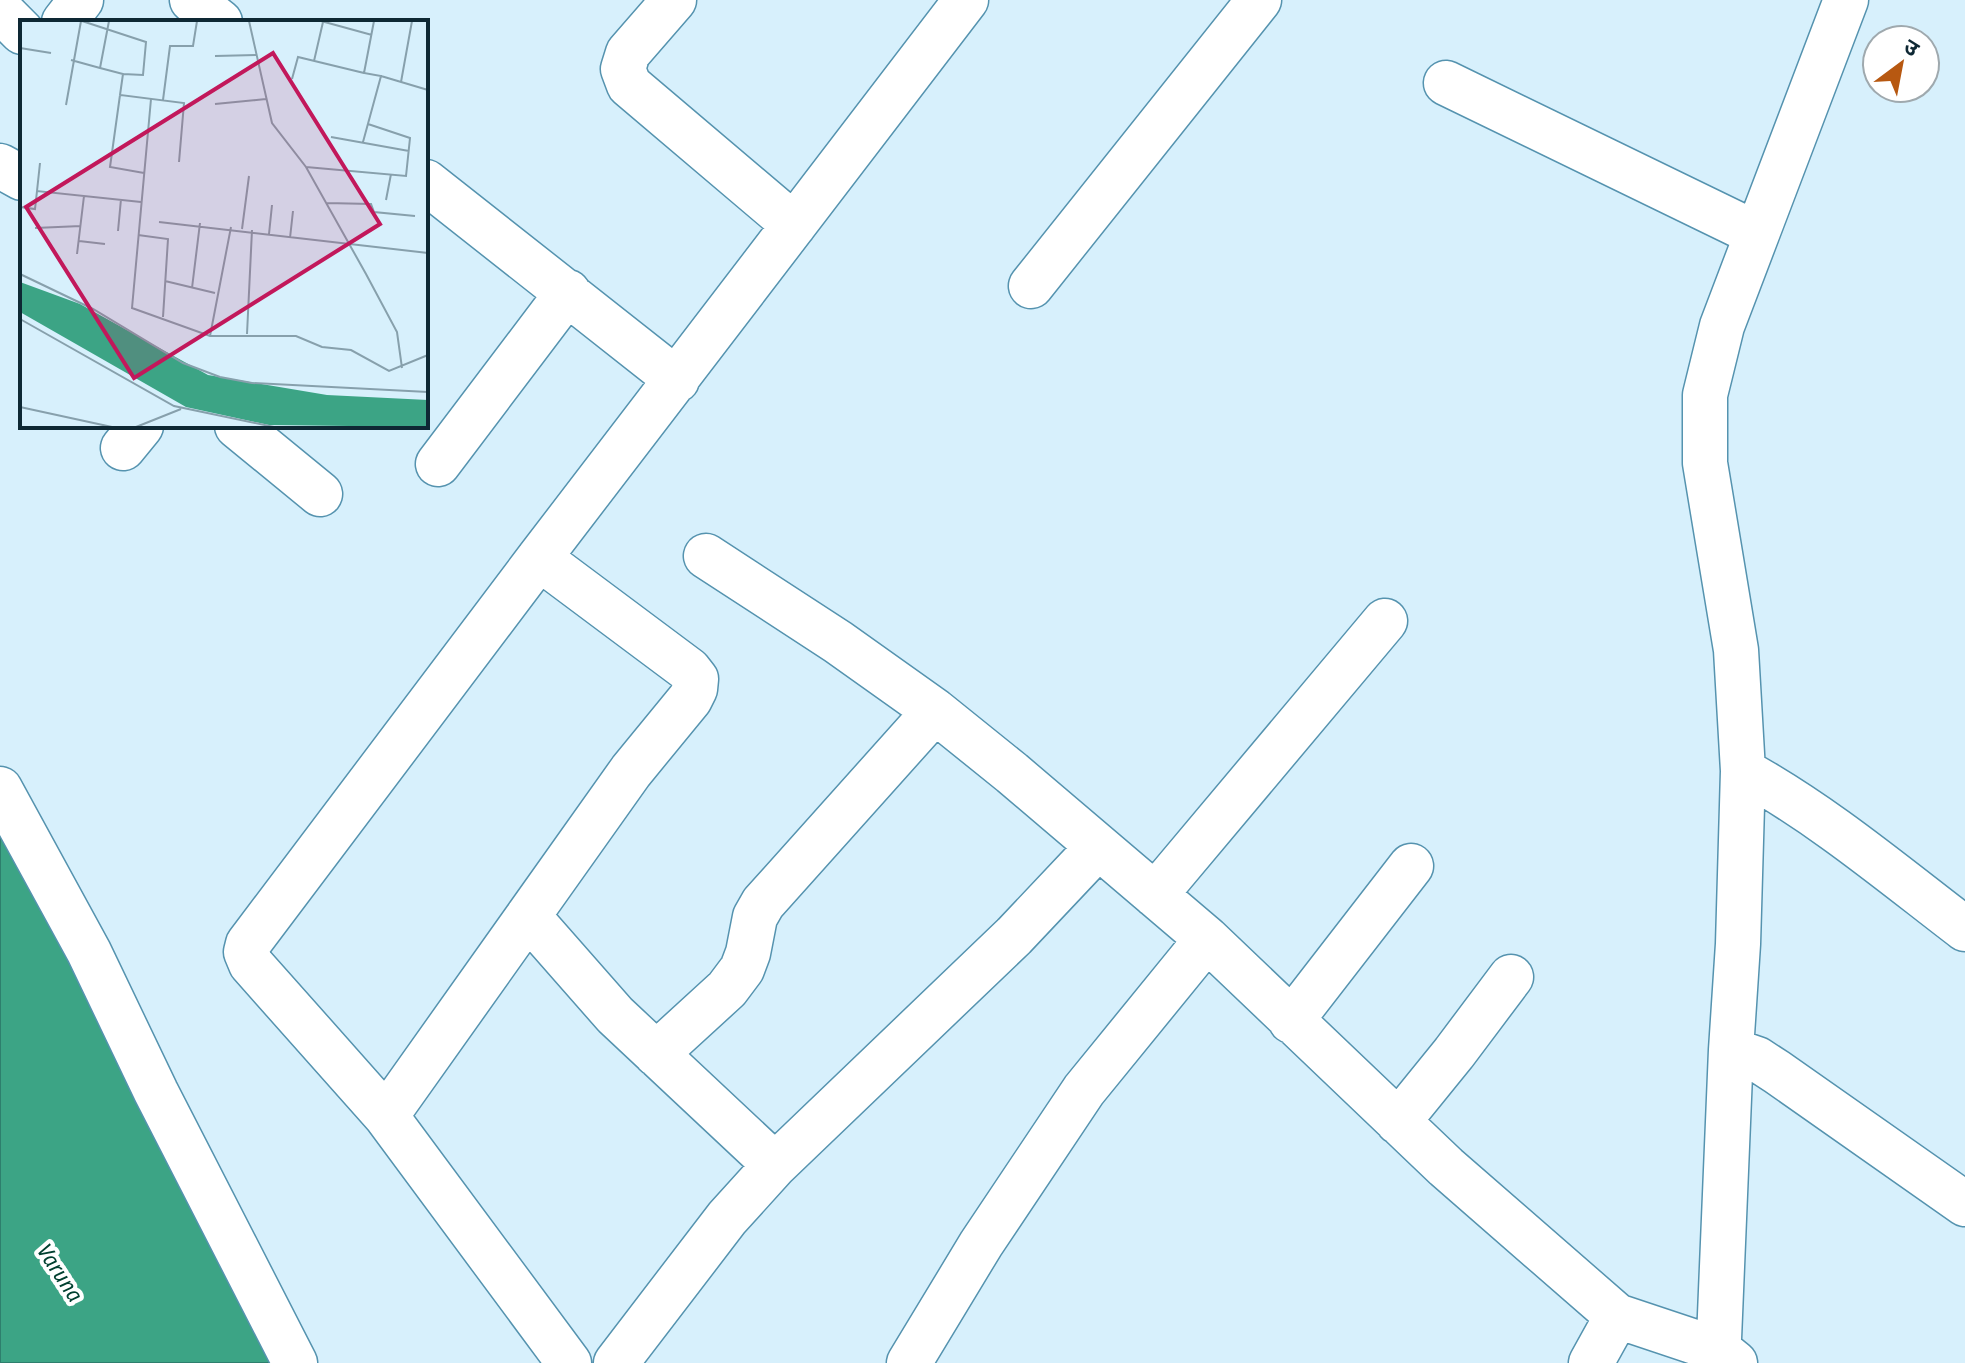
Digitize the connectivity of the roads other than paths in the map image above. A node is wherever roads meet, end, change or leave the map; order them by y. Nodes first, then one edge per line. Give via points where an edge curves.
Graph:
1 (81, 0) edge
2 (192, 0) edge
3 (674, 0) edge
4 (966, 0) edge
5 (1259, 0) edge
6 (1846, 0) edge
7 (0, 10) edge
8 (66, 20) edge
9 (217, 20) edge
10 (20, 30) edge
11 (1446, 83) dead end
12 (0, 166) edge
13 (20, 177) edge
14 (428, 184) edge
15 (794, 225) junction
16 (1757, 234) junction
17 (1031, 286) dead end
18 (568, 292) junction
19 (677, 380) junction
20 (239, 428) edge
21 (438, 464) dead end
22 (320, 494) dead end
23 (706, 556) dead end
24 (539, 558) junction
25 (1385, 621) dead end
26 (935, 711) junction
27 (1743, 771) junction
28 (0, 789) edge
29 (1098, 847) junction
30 (1411, 866) dead end
31 (1155, 895) junction
32 (528, 916) junction
33 (1965, 929) edge
34 (1207, 939) junction
35 (1511, 977) dead end
36 (1291, 1021) junction
37 (1731, 1050) junction
38 (656, 1054) junction
39 (386, 1116) junction
40 (1398, 1122) junction
41 (775, 1165) junction
42 (1965, 1204) edge
43 (1617, 1316) junction
44 (1724, 1359) edge
45 (295, 1363) edge
46 (569, 1363) edge
47 (616, 1363) edge
48 (909, 1363) edge
49 (1591, 1363) edge

1 - 8 street
2 - 9 street
3 - 15 street via 628,53 623,69 629,85
4 - 15 street
5 - 17 street
6 - 16 street
7 - 10 street
11 - 16 street
12 - 13 street
14 - 18 street
15 - 19 street
16 - 27 street via 1722,326 1705,395 1705,463 1736,650
18 - 19 street
18 - 21 street
19 - 24 street
20 - 22 street
23 - 26 street
24 - 32 street via 696,679 690,699 631,771
24 - 39 street via 248,944 251,964
25 - 31 street
26 - 29 street
26 - 38 street via 763,903 742,969 727,989
27 - 33 street via 1819,818
27 - 37 street
28 - 45 street via 89,952
29 - 31 street
29 - 41 street via 1014,936
30 - 36 street
31 - 34 street
32 - 38 street
32 - 39 street
34 - 36 street
34 - 48 street via 1084,1090
35 - 40 street
36 - 40 street
37 - 42 street via 1777,1072
37 - 44 street
38 - 41 street
39 - 46 street
40 - 43 street
41 - 47 street via 727,1218
43 - 44 street
43 - 49 street

